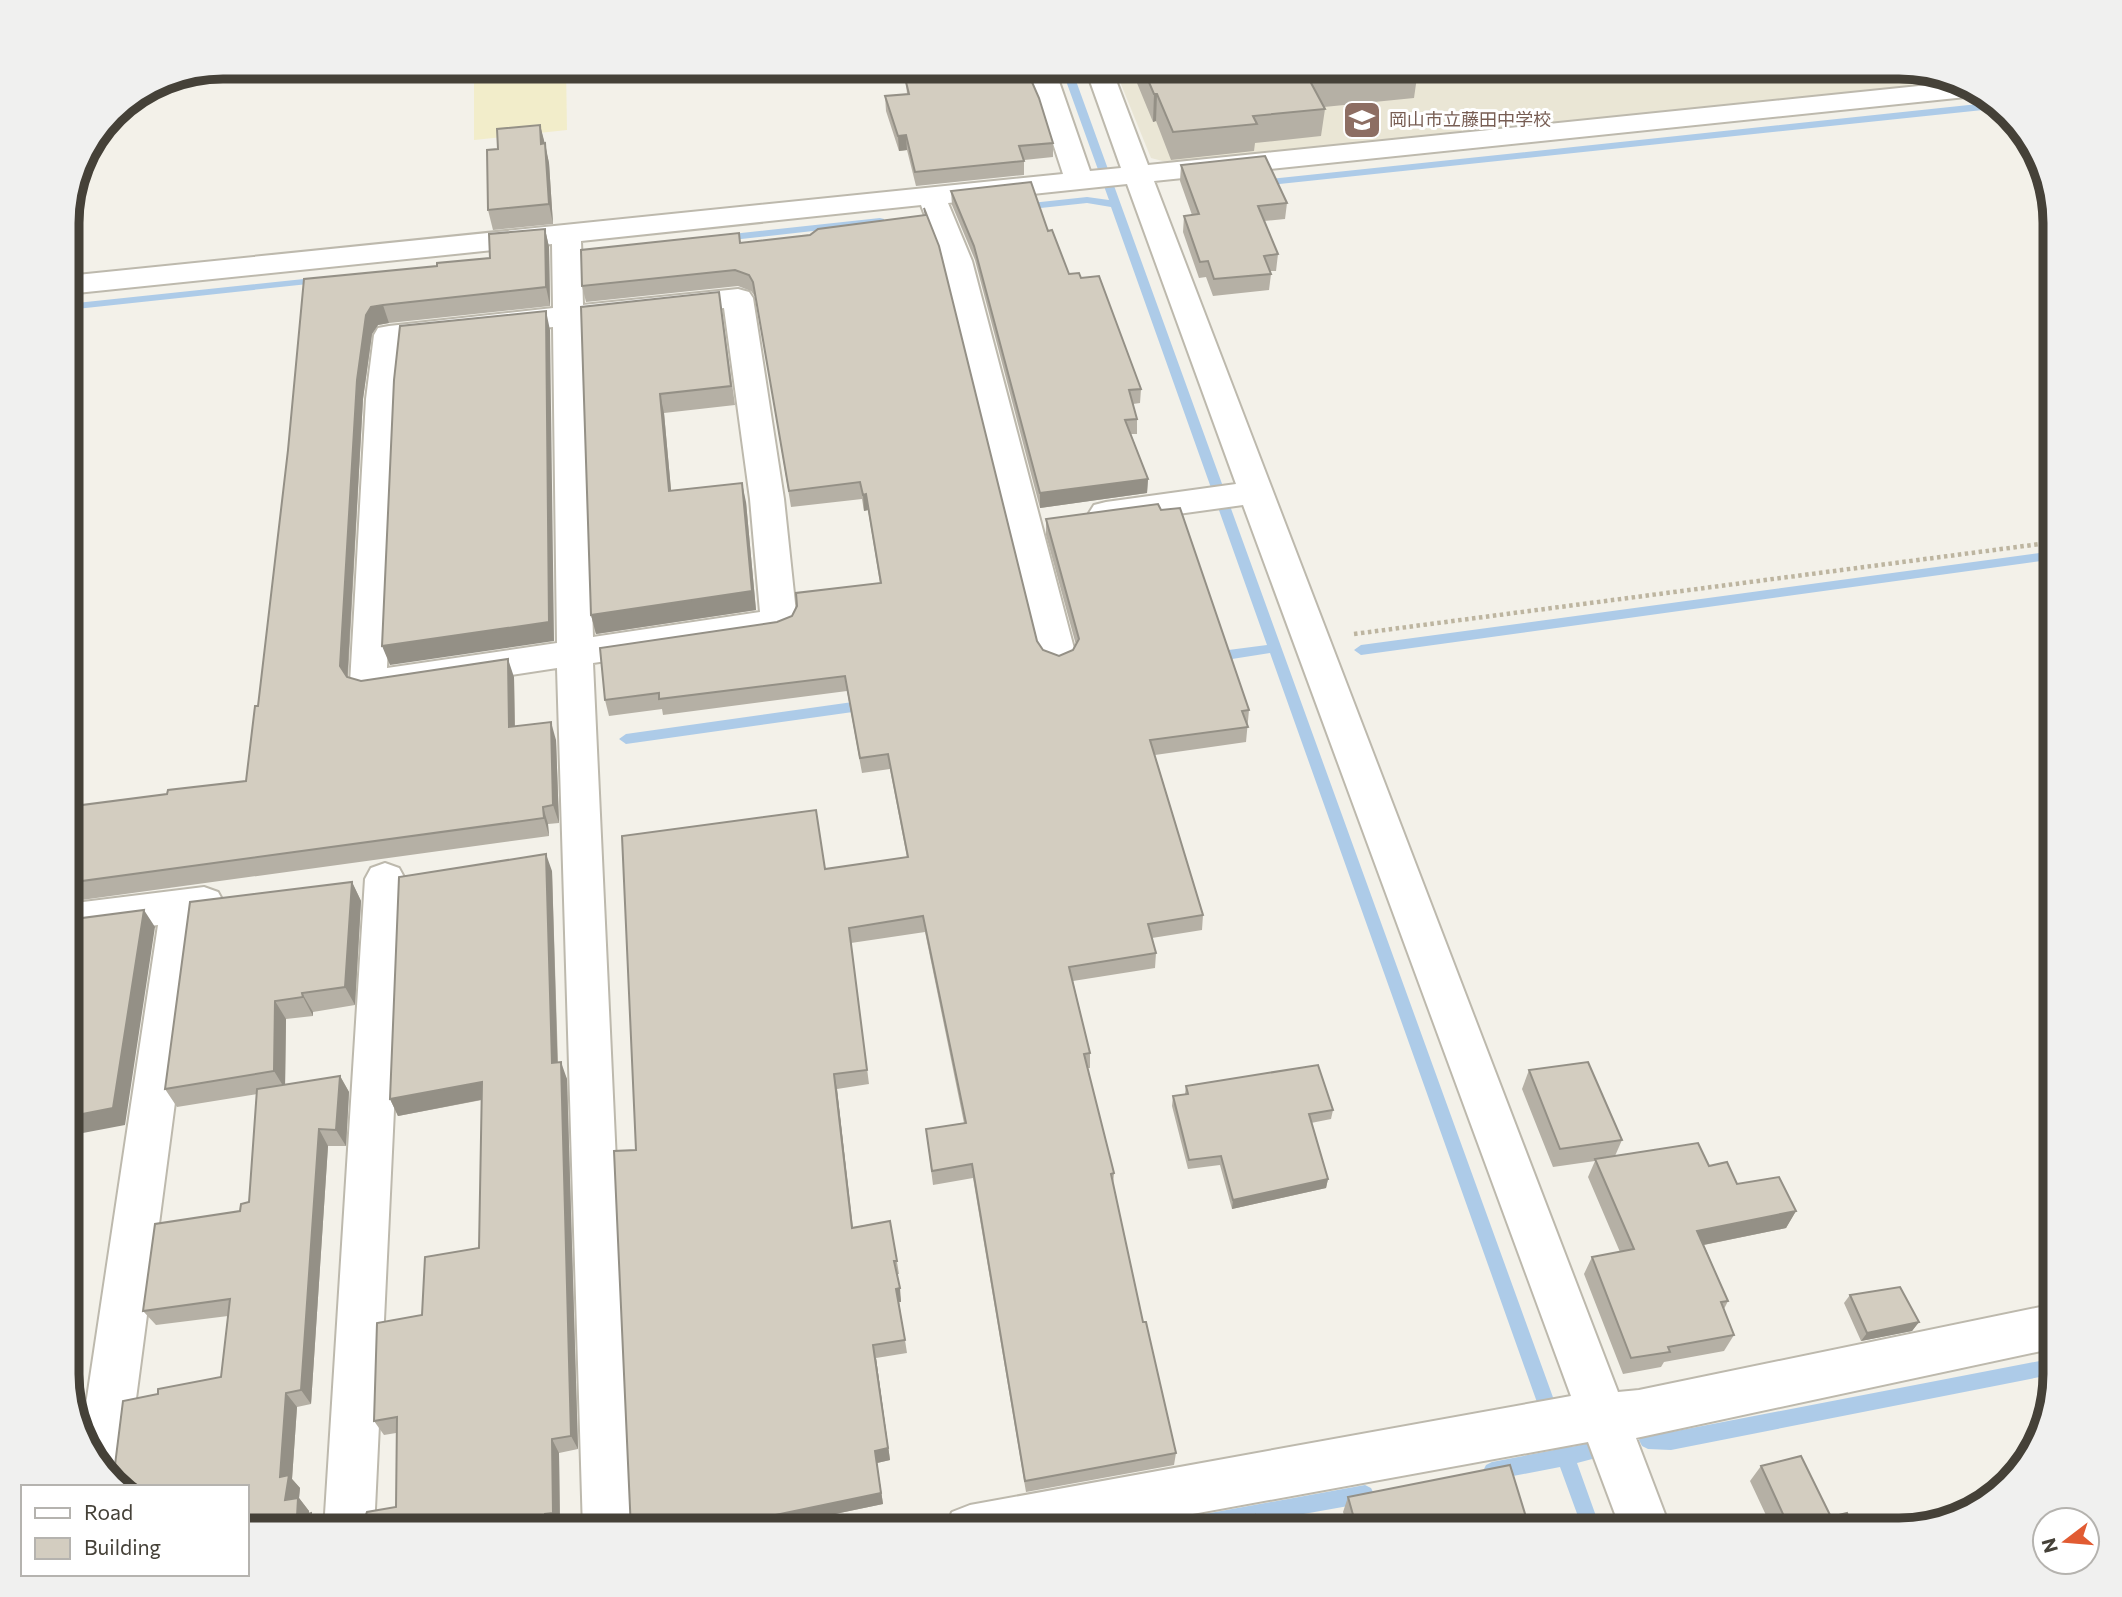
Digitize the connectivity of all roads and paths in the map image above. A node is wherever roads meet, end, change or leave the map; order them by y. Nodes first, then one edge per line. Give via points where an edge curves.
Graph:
1 (1049, 79) edge
2 (1099, 79) edge
3 (1955, 90) edge
4 (1110, 178) junction
5 (936, 210) junction
6 (567, 247) junction
7 (79, 284) edge
8 (567, 316) junction
9 (1232, 496) junction
10 (1050, 520) junction
11 (2043, 544) edge
12 (1312, 641) junction
13 (575, 654) junction
14 (1058, 656) edge
15 (582, 849) junction
16 (543, 855) edge
17 (384, 879) dead end
18 (235, 899) edge
19 (181, 906) junction
20 (79, 919) edge
21 (2043, 1329) edge
22 (1591, 1418) junction
23 (104, 1455) edge
24 (350, 1518) edge
25 (608, 1518) edge
26 (1041, 1518) edge
27 (1640, 1518) edge

1 - 4 street
2 - 4 street
3 - 4 street
4 - 5 street
4 - 9 street
5 - 6 street
5 - 10 street
6 - 7 street
6 - 8 street
8 - 13 street
8 - 13 street via 738,298 767,499 779,622
8 - 13 street via 389,335 368,684
9 - 10 street
9 - 12 street
10 - 14 street
11 - 12 path
12 - 22 street
13 - 15 street
15 - 16 street
15 - 25 street
17 - 24 street
18 - 19 street
19 - 20 street
19 - 23 street
21 - 22 street via 1639,1414
22 - 26 street
22 - 27 street

